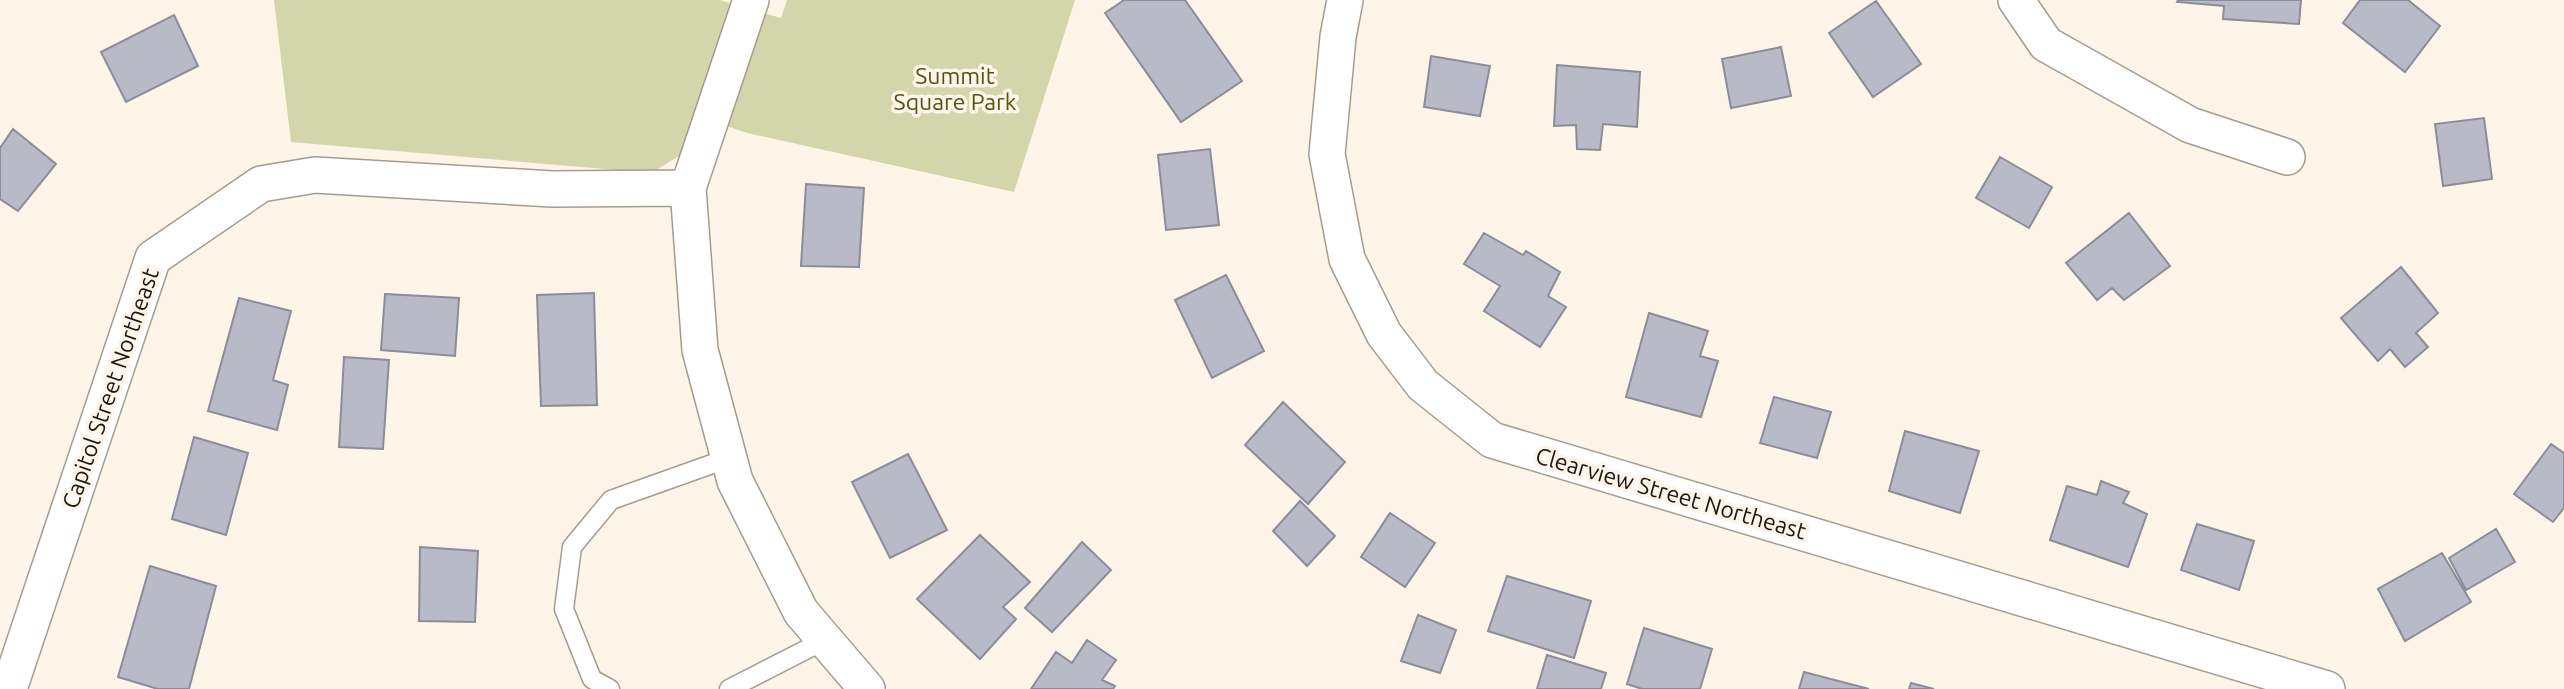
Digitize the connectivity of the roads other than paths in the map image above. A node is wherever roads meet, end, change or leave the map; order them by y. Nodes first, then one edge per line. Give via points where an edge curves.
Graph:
1 (751, 0) edge
2 (1345, 0) edge
3 (2016, 0) edge
4 (2287, 157) dead end
5 (688, 188) junction
6 (729, 458) junction
7 (825, 640) junction
8 (9, 689) edge
9 (610, 689) edge
10 (729, 689) edge
11 (867, 689) edge
12 (2327, 689) edge

1 - 5 street
2 - 12 street, Clearview Street Northeast via 1327,154 1347,259 1384,334 1423,385 1492,440
3 - 4 street via 2046,44 2190,125
5 - 6 street via 700,350
5 - 8 street, Capitol Street Northeast via 552,189 315,175 261,184 153,258
6 - 7 street via 735,481 801,612
6 - 9 lane via 611,500 572,547 564,609 592,679
7 - 10 lane
7 - 11 street

